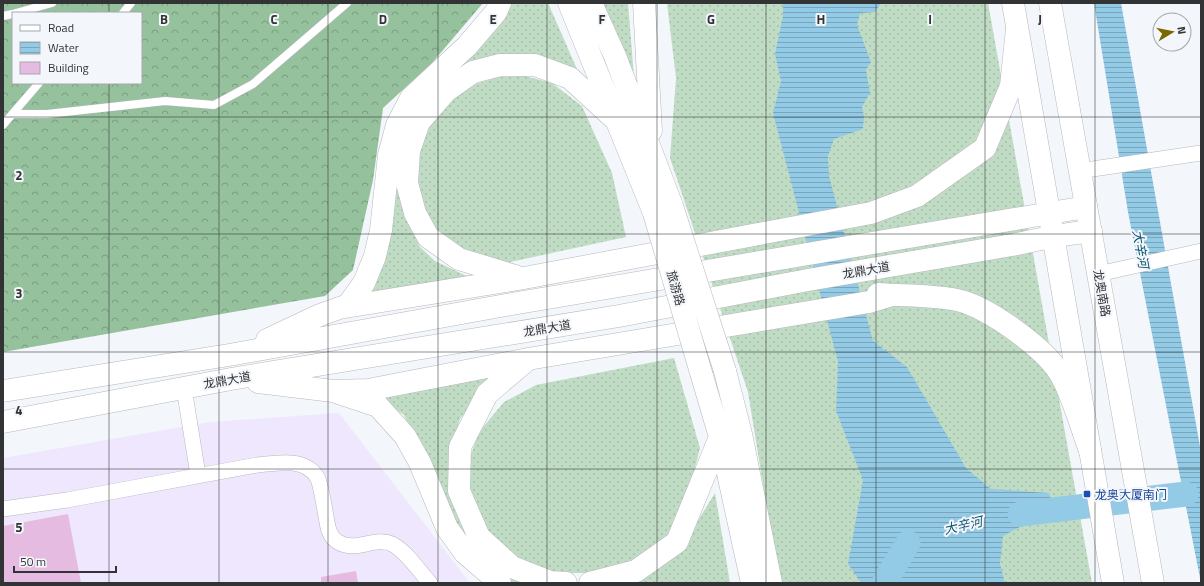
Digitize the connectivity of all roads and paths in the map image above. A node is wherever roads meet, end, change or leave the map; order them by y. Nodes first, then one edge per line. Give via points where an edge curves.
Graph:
1 (52, 3) edge
2 (131, 3) edge
3 (347, 3) edge
4 (500, 3) edge
5 (569, 3) edge
6 (591, 3) edge
7 (644, 3) edge
8 (1013, 3) edge
9 (1050, 3) edge
10 (18, 12) edge
11 (123, 12) edge
12 (1018, 29) junction
13 (38, 84) edge
14 (13, 114) junction
15 (618, 122) junction
16 (3, 125) edge
17 (652, 150) junction
18 (1201, 153) edge
19 (1079, 171) junction
20 (1086, 207) junction
21 (663, 210) junction
22 (1049, 213) junction
23 (847, 222) junction
24 (1091, 230) junction
25 (1054, 236) junction
26 (1201, 251) edge
27 (790, 255) junction
28 (1098, 274) junction
29 (524, 278) junction
30 (810, 283) junction
31 (620, 287) junction
32 (867, 297) junction
33 (339, 308) junction
34 (618, 316) junction
35 (229, 355) junction
36 (528, 359) junction
37 (231, 379) junction
38 (184, 388) junction
39 (3, 391) edge
40 (333, 391) junction
41 (3, 422) edge
42 (720, 437) junction
43 (1091, 452) junction
44 (198, 475) junction
45 (3, 509) edge
46 (430, 583) edge
47 (500, 583) edge
48 (566, 583) edge
49 (590, 583) edge
50 (752, 583) edge
51 (771, 583) edge
52 (1113, 583) edge
53 (1153, 583) edge

1 - 10 lane
2 - 11 lane
3 - 14 lane via 253,84 214,105 165,101 47,114
4 - 33 main road via 496,12 467,46 411,98 397,125 389,155 381,230 375,256 364,283 348,305
5 - 15 main road, 旅游路
6 - 17 main road, 旅游路
7 - 17 main road
8 - 12 main road
9 - 19 main road, 龙奥南路
12 - 22 main road
12 - 23 main road via 1011,86 985,148 918,196
13 - 14 lane
14 - 16 lane
15 - 21 main road, 旅游路
15 - 29 main road via 570,78 535,65 500,64 473,72 446,91 420,122 409,151 407,183 415,213 428,237 459,260 501,274
17 - 21 main road, 旅游路
18 - 19 street
19 - 20 main road, 龙奥南路
20 - 22 main road, 龙鼎大道
20 - 24 main road, 龙奥南路
21 - 42 main road, 旅游路, bridge via 702,376
21 - 51 main road, 旅游路, bridge via 725,371 741,434
22 - 25 main road
22 - 27 main road, 龙鼎大道
23 - 27 main road
23 - 29 main road via 792,227
24 - 25 main road, 龙鼎大道
24 - 28 main road, 龙奥南路
25 - 30 main road, 龙鼎大道 via 860,271
25 - 43 main road
26 - 28 street
27 - 31 main road, 龙鼎大道
28 - 53 main road, 龙奥南路
29 - 31 main road
29 - 33 main road
30 - 32 main road
30 - 34 main road, 龙鼎大道
31 - 35 main road, 龙鼎大道
32 - 36 main road via 814,310
32 - 43 main road via 915,294 959,300 997,318 1032,342 1061,375
33 - 35 main road
34 - 36 main road via 570,342
34 - 37 main road, 龙鼎大道
35 - 39 main road, 龙鼎大道
36 - 40 main road via 368,390
36 - 48 main road via 487,394 460,447 459,491 479,537 512,567 550,582
37 - 38 main road, 龙鼎大道
37 - 40 main road
38 - 41 main road, 龙鼎大道
38 - 44 street
40 - 47 main road via 378,406 405,436 420,463 447,528 465,553
42 - 49 main road via 677,542 636,571
42 - 50 main road, 旅游路
43 - 52 main road
44 - 45 street via 67,500
44 - 46 street via 270,463 303,465 317,477 329,531 338,542 352,547 374,542 391,544 407,557

